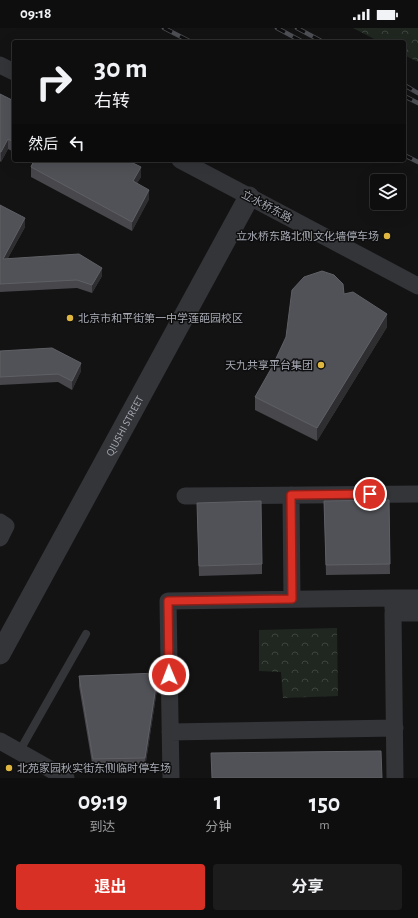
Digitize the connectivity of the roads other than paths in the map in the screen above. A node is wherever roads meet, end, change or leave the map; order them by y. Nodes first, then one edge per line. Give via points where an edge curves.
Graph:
1 (0, 65) edge
2 (12, 71) edge
3 (184, 162) edge
4 (249, 197) junction
5 (418, 286) edge
6 (418, 494) edge
7 (291, 495) junction
8 (185, 496) dead end
9 (0, 522) edge
10 (0, 538) edge
11 (418, 598) edge
12 (292, 599) junction
13 (393, 606) junction
14 (418, 613) edge
15 (86, 634) dead end
16 (0, 654) edge
17 (395, 728) junction
18 (170, 732) junction
19 (0, 741) edge
20 (20, 752) junction
21 (66, 778) edge
22 (171, 778) edge
23 (395, 778) edge

1 - 2 street
3 - 4 street, 立水桥东路
4 - 5 street, 立水桥东路
4 - 16 street, QIUSHI STREET
6 - 7 street
7 - 8 street
7 - 12 street
9 - 10 street via 6,526
11 - 13 street
12 - 13 street
12 - 18 street via 168,601
13 - 14 street
13 - 17 street
15 - 20 lane
17 - 18 street
17 - 23 street
18 - 22 street
19 - 20 street
20 - 21 street

